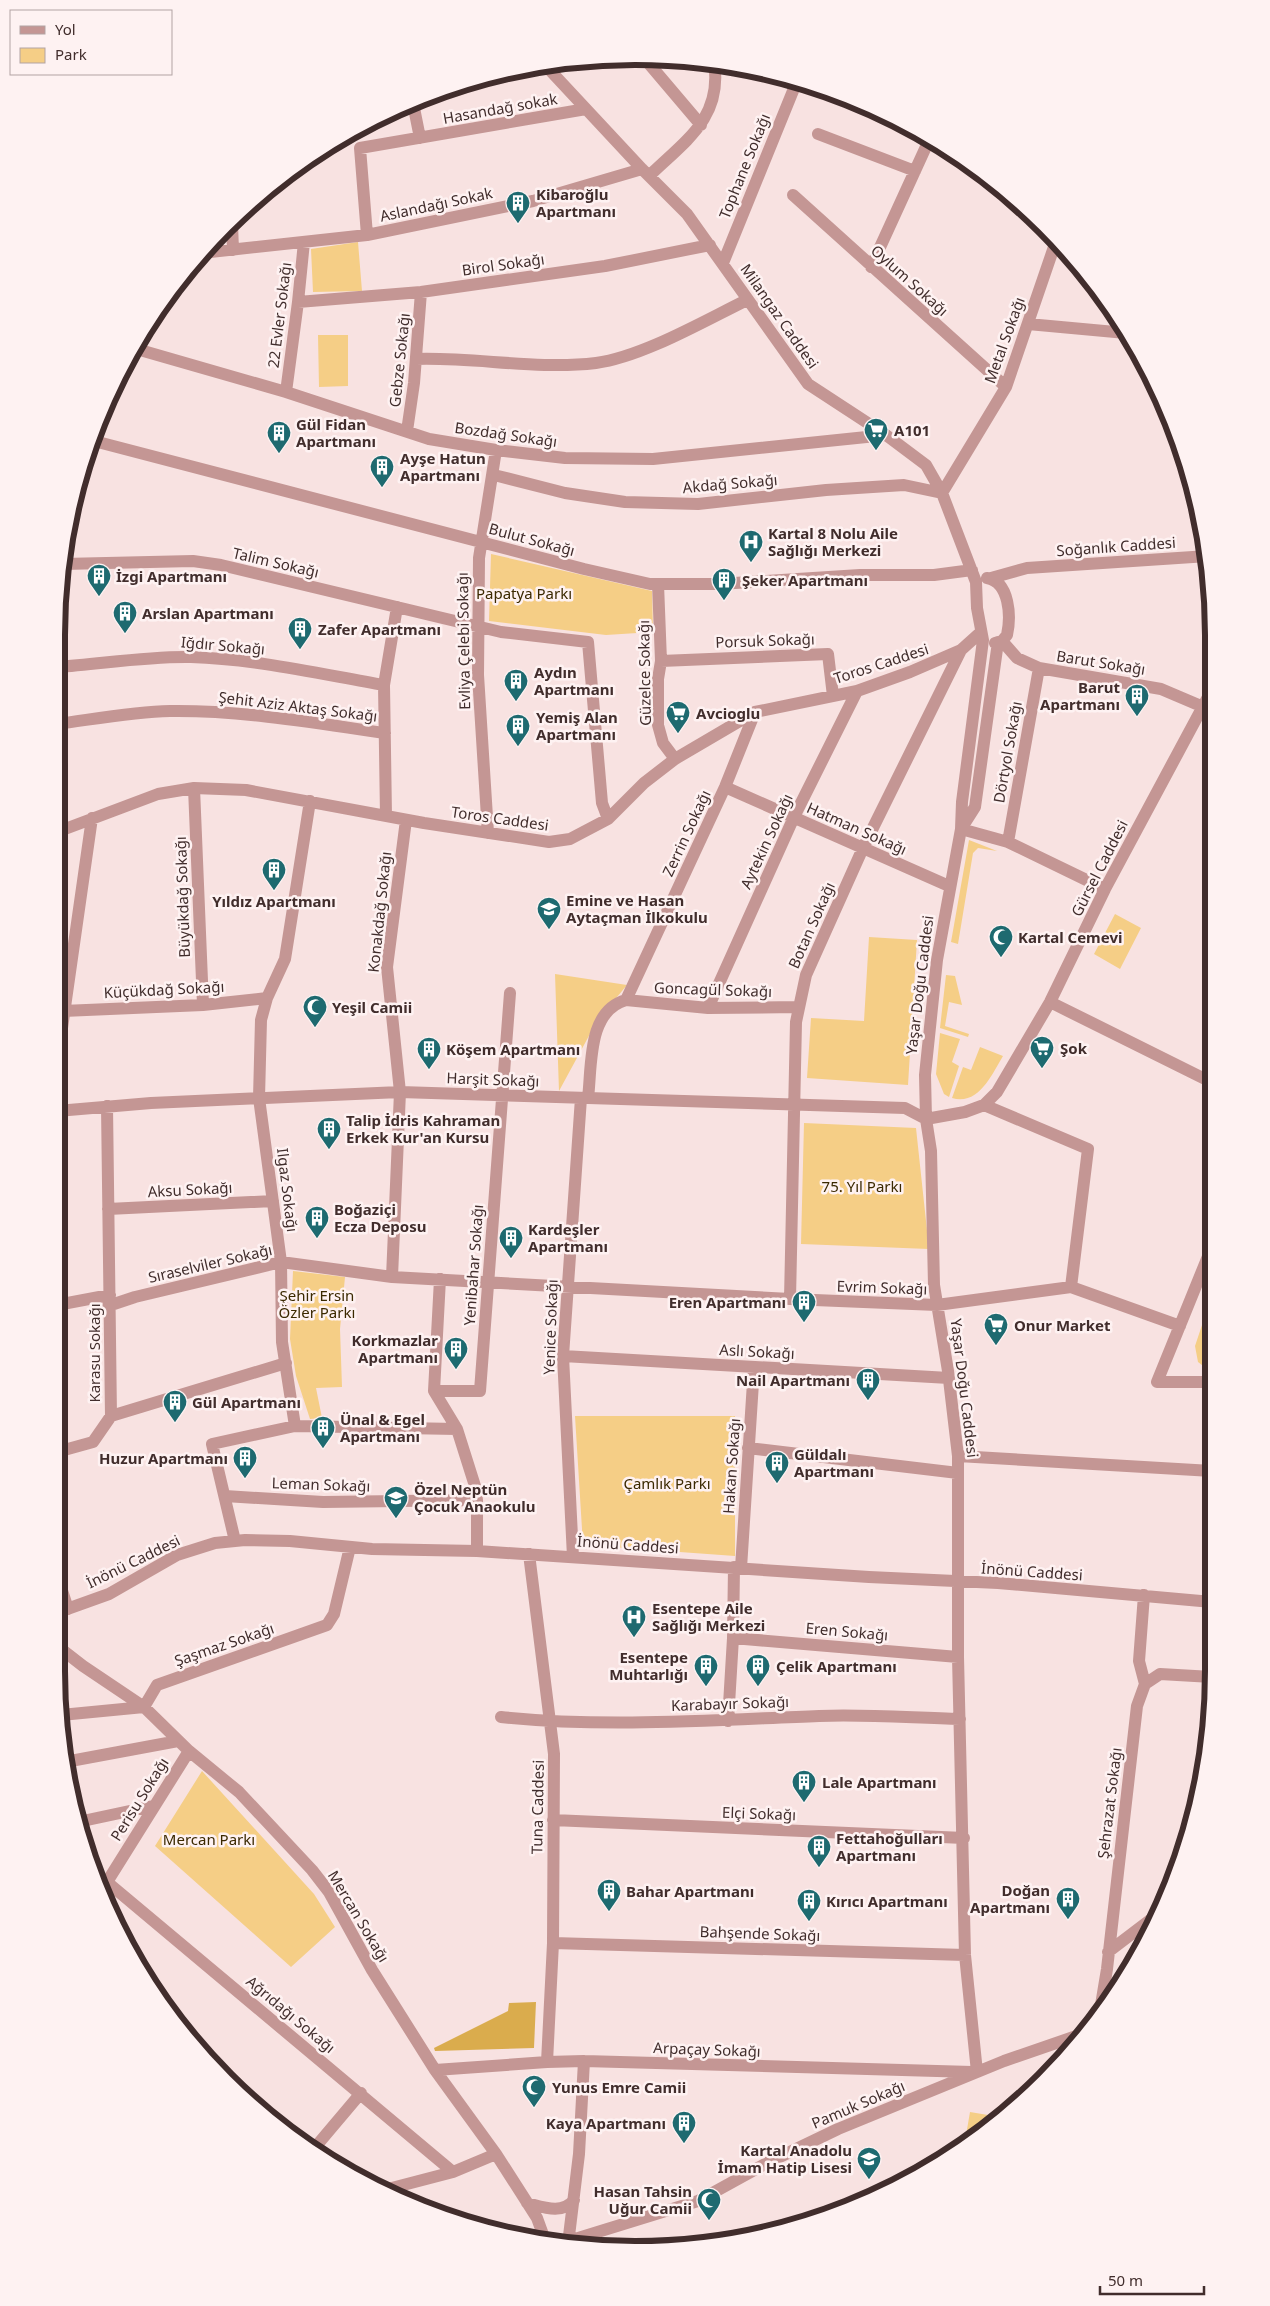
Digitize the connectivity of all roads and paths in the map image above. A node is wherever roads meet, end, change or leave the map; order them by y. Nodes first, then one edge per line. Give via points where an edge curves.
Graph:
1 (650, 65) edge
2 (714, 71) edge
3 (551, 72) edge
4 (794, 88) edge
5 (414, 109) edge
6 (586, 109) junction
7 (701, 125) junction
8 (818, 134) dead end
9 (420, 138) junction
10 (927, 145) edge
11 (915, 171) junction
12 (646, 173) junction
13 (793, 195) dead end
14 (232, 232) edge
15 (367, 235) junction
16 (304, 242) junction
17 (710, 245) junction
18 (1054, 248) edge
19 (233, 250) junction
20 (213, 252) edge
21 (723, 263) junction
22 (871, 267) junction
23 (421, 292) junction
24 (747, 300) junction
25 (298, 302) junction
26 (1028, 324) junction
27 (1118, 332) edge
28 (141, 350) edge
29 (416, 359) junction
30 (1006, 387) junction
31 (286, 392) junction
32 (407, 431) junction
33 (886, 435) junction
34 (99, 442) edge
35 (496, 450) junction
36 (492, 476) junction
37 (942, 493) junction
38 (481, 542) junction
39 (1199, 557) edge
40 (70, 564) edge
41 (1027, 568) junction
42 (974, 576) junction
43 (991, 578) junction
44 (658, 584) junction
45 (1002, 588) junction
46 (397, 607) junction
47 (477, 627) junction
48 (982, 636) junction
49 (1000, 641) junction
50 (960, 650) junction
51 (661, 661) junction
52 (65, 666) edge
53 (1039, 668) junction
54 (384, 685) junction
55 (857, 691) junction
56 (833, 696) junction
57 (1205, 710) edge
58 (756, 712) junction
59 (65, 723) edge
60 (386, 733) junction
61 (675, 759) junction
62 (725, 787) junction
63 (194, 788) junction
64 (310, 801) junction
65 (386, 816) junction
66 (794, 817) junction
67 (92, 818) junction
68 (608, 819) junction
69 (406, 820) junction
70 (65, 829) edge
71 (961, 829) junction
72 (488, 833) junction
73 (1008, 842) junction
74 (864, 848) junction
75 (949, 886) junction
76 (1105, 888) junction
77 (510, 992) dead end
78 (267, 998) junction
79 (626, 1000) junction
80 (65, 1001) edge
81 (1050, 1002) junction
82 (203, 1004) junction
83 (798, 1007) junction
84 (708, 1008) junction
85 (65, 1011) edge
86 (1205, 1080) edge
87 (400, 1092) junction
88 (503, 1096) junction
89 (259, 1098) junction
90 (585, 1098) junction
91 (794, 1105) junction
92 (984, 1105) junction
93 (107, 1106) junction
94 (65, 1110) edge
95 (926, 1119) junction
96 (273, 1201) junction
97 (108, 1209) junction
98 (281, 1262) junction
99 (1205, 1265) edge
100 (392, 1277) junction
101 (440, 1279) junction
102 (487, 1281) junction
103 (567, 1286) junction
104 (1071, 1287) junction
105 (790, 1299) junction
106 (109, 1301) junction
107 (65, 1304) edge
108 (938, 1305) junction
109 (1180, 1326) junction
110 (563, 1356) junction
111 (286, 1363) junction
112 (754, 1367) junction
113 (949, 1378) junction
114 (1205, 1382) edge
115 (434, 1391) junction
116 (111, 1416) junction
117 (295, 1426) junction
118 (456, 1428) junction
119 (748, 1448) junction
120 (65, 1450) edge
121 (958, 1456) junction
122 (1205, 1471) edge
123 (958, 1473) junction
124 (225, 1496) junction
125 (477, 1500) junction
126 (235, 1541) junction
127 (350, 1547) junction
128 (477, 1551) junction
129 (529, 1554) junction
130 (573, 1557) junction
131 (737, 1567) junction
132 (958, 1582) junction
133 (1144, 1595) junction
134 (1205, 1601) edge
135 (65, 1610) edge
136 (733, 1638) junction
137 (65, 1651) edge
138 (958, 1656) junction
139 (1205, 1677) edge
140 (1145, 1684) junction
141 (144, 1707) junction
142 (67, 1714) edge
143 (501, 1717) dead end
144 (960, 1719) junction
145 (728, 1721) junction
146 (550, 1722) junction
147 (178, 1741) junction
148 (189, 1751) junction
149 (73, 1761) edge
150 (153, 1806) junction
151 (553, 1820) junction
152 (85, 1821) edge
153 (964, 1838) junction
154 (106, 1884) edge
155 (108, 1888) edge
156 (1146, 1923) edge
157 (553, 1943) junction
158 (1108, 1952) junction
159 (965, 1955) junction
160 (1102, 1998) edge
161 (1071, 2038) edge
162 (584, 2061) junction
163 (547, 2062) junction
164 (435, 2070) junction
165 (978, 2072) junction
166 (361, 2093) junction
167 (316, 2144) edge
168 (496, 2154) junction
169 (453, 2172) junction
170 (394, 2187) edge
171 (574, 2200) junction
172 (527, 2202) junction
173 (542, 2233) edge
174 (567, 2237) edge
175 (579, 2238) edge

1 - 7 street
2 - 7 street via 715,92
3 - 6 street, Milangaz Caddesi
4 - 21 street, Tophane Sokağı
5 - 9 street
6 - 9 street, Hasandağ sokak
6 - 12 street, Milangaz Caddesi
7 - 12 street
8 - 11 street
9 - 15 street, Hasandağ sokak via 360,148
10 - 11 street
11 - 22 street
12 - 15 street, Aslandağı Sokak via 533,201
12 - 17 street, Milangaz Caddesi via 687,214
13 - 22 street, Oylum Sokağı
14 - 19 street
15 - 16 street, Aslandağı Sokak
16 - 19 street, Aslandağı Sokak
16 - 25 street, 22 Evler Sokağı
17 - 21 street, Milangaz Caddesi
17 - 23 street, Birol Sokağı via 605,266
18 - 26 street, Metal Sokağı
19 - 20 street, Aslandağı Sokak
21 - 24 street, Milangaz Caddesi
22 - 30 street, Oylum Sokağı
23 - 25 street, Birol Sokağı
23 - 29 street, Gebze Sokağı
24 - 29 street via 628,356 596,363 526,364
24 - 33 street, Milangaz Caddesi via 808,384
25 - 31 street, 22 Evler Sokağı
26 - 27 street
26 - 30 street, Metal Sokağı
28 - 31 street, Bozdağ Sokağı
29 - 32 street, Gebze Sokağı
30 - 37 street, Metal Sokağı
31 - 32 street, Bozdağ Sokağı
32 - 35 street, Bozdağ Sokağı
33 - 35 street, Bozdağ Sokağı via 653,459 565,458
33 - 37 street, Milangaz Caddesi via 926,466
34 - 38 street, Bulut Sokağı
35 - 36 street, Evliya Çelebi Sokağı
36 - 37 street, Akdağ Sokağı via 565,493 625,502 698,504 904,485
36 - 38 street, Evliya Çelebi Sokağı
37 - 42 street, Milangaz Caddesi
38 - 44 street, Bulut Sokağı
38 - 47 street, Evliya Çelebi Sokağı
39 - 41 street, Soğanlık Caddesi
40 - 46 street, Talim Sokağı via 193,561
41 - 43 street, Soğanlık Caddesi
41 - 45 street
42 - 43 street, Bulut Sokağı
42 - 44 street, Bulut Sokağı via 860,575 719,584
42 - 48 street, Milangaz Caddesi
43 - 45 street
44 - 51 street, Güzelce Sokağı
45 - 49 street, Yaşar Doğu Caddesi via 1008,606 1009,626 1007,635
46 - 47 street, Talim Sokağı
46 - 54 street
47 - 68 street, Talim Sokağı via 588,642 602,803
47 - 72 street, Evliya Çelebi Sokağı
48 - 49 street via 991,644
48 - 50 street, Toros Caddesi
48 - 71 street, Yaşar Doğu Caddesi
49 - 53 street, Barut Sokağı via 1017,658
49 - 71 street, Yaşar Doğu Caddesi via 976,807
50 - 55 street, Toros Caddesi
50 - 74 street, Botan Sokağı
51 - 56 street, Porsuk Sokağı via 828,654
51 - 61 street, Güzelce Sokağı via 658,725 663,743
52 - 54 street, Iğdır Sokağı via 154,657 192,657 238,660
53 - 57 street, Barut Sokağı via 1161,689
53 - 73 street, Dörtyol Sokağı
54 - 60 street
55 - 56 street, Toros Caddesi
55 - 66 street, Aytekin Sokağı
56 - 58 street, Toros Caddesi
57 - 76 street, Gürsel Caddesi
58 - 61 street, Toros Caddesi
58 - 62 street, Zerrin Sokağı
59 - 60 street, Şehit Aziz Aktaş Sokağı via 143,713 213,712
60 - 65 street
61 - 68 street, Toros Caddesi via 644,783
62 - 66 street, Hatman Sokağı
62 - 79 street, Zerrin Sokağı
63 - 64 street, Toros Caddesi via 246,790
63 - 67 street, Toros Caddesi via 158,794
63 - 82 street, Büyükdağ Sokağı
64 - 65 street, Toros Caddesi
64 - 78 street, Ilgaz Sokağı via 285,959
65 - 69 street, Toros Caddesi
66 - 74 street, Hatman Sokağı
66 - 84 street, Aytekin Sokağı
67 - 70 street, Toros Caddesi
67 - 80 street
68 - 72 street, Toros Caddesi via 576,836 549,842
69 - 72 street, Toros Caddesi
69 - 87 street, Konakdağ Sokağı via 387,967
71 - 73 street
71 - 75 street, Yaşar Doğu Caddesi
73 - 76 street
74 - 75 street, Hatman Sokağı
74 - 83 street, Botan Sokağı via 806,975
75 - 95 street, Yaşar Doğu Caddesi via 937,960 925,1075
76 - 81 street, Gürsel Caddesi
77 - 88 street, Yenibahar Sokağı
78 - 82 street, Küçükdağ Sokağı
78 - 89 street, Ilgaz Sokağı via 261,1020
79 - 84 street, Goncagül Sokağı
79 - 90 street via 615,1003 600,1021
81 - 86 street
81 - 92 street, Gürsel Caddesi via 997,1092
82 - 85 street, Küçükdağ Sokağı
83 - 84 street, Goncagül Sokağı
83 - 91 street, Botan Sokağı
87 - 88 street, Harşit Sokağı
87 - 89 street, Harşit Sokağı
87 - 100 street, Konakdağ Sokağı
88 - 90 street, Harşit Sokağı
88 - 102 street, Yenibahar Sokağı
89 - 93 street, Harşit Sokağı
89 - 96 street, Ilgaz Sokağı
90 - 91 street, Harşit Sokağı
90 - 103 street, Yenice Sokağı
91 - 95 street, Harşit Sokağı via 905,1108
91 - 105 street, Botan Sokağı
92 - 95 street
92 - 104 street via 1088,1149
93 - 94 street, Harşit Sokağı
93 - 97 street, Karasu Sokağı
95 - 108 street, Yaşar Doğu Caddesi via 931,1151 934,1285
96 - 97 street, Aksu Sokağı
96 - 98 street, Ilgaz Sokağı
97 - 106 street, Karasu Sokağı
98 - 100 street, Sıraselviler Sokağı
98 - 106 street, Sıraselviler Sokağı
98 - 111 street, Ilgaz Sokağı via 282,1342
99 - 109 street
100 - 101 street, Sıraselviler Sokağı
101 - 102 street, Evrim Sokağı
101 - 115 street
102 - 103 street, Evrim Sokağı
102 - 115 street, Yenibahar Sokağı via 480,1391
103 - 105 street, Evrim Sokağı
103 - 110 street, Yenice Sokağı
104 - 108 street, Evrim Sokağı
104 - 109 street
105 - 108 street, Evrim Sokağı
106 - 107 street, Sıraselviler Sokağı
106 - 116 street, Karasu Sokağı
108 - 113 street, Yaşar Doğu Caddesi
109 - 114 street via 1157,1382
110 - 112 street, Aslı Sokağı
110 - 130 street, Yenice Sokağı
111 - 116 street, Karasu Sokağı
111 - 117 street, Ilgaz Sokağı
112 - 113 street, Aslı Sokağı
112 - 119 street, Hakan Sokağı
113 - 121 street, Yaşar Doğu Caddesi
115 - 118 street
116 - 120 street via 93,1442
117 - 118 street
117 - 124 street via 212,1444
118 - 125 street
119 - 123 street
119 - 131 street, Hakan Sokağı
121 - 122 street
121 - 123 street, Yaşar Doğu Caddesi
123 - 132 street, Yaşar Doğu Caddesi
124 - 125 street, Leman Sokağı via 323,1502
124 - 126 street
125 - 128 street
126 - 127 street, İnönü Caddesi via 290,1541
126 - 135 street, İnönü Caddesi via 215,1543 177,1555 109,1594
127 - 128 street, İnönü Caddesi
127 - 141 street, Şaşmaz Sokağı via 334,1614 327,1625 157,1685
128 - 129 street, İnönü Caddesi
129 - 130 street, İnönü Caddesi
129 - 146 street, Tuna Caddesi
130 - 131 street, İnönü Caddesi
131 - 132 street, İnönü Caddesi
131 - 136 street, Hakan Sokağı
132 - 133 street, İnönü Caddesi
132 - 138 street, Yaşar Doğu Caddesi
133 - 134 street, İnönü Caddesi
133 - 140 street via 1140,1661
136 - 138 street, Eren Sokağı
136 - 145 street, Hakan Sokağı
137 - 141 street, Mercan Sokağı
138 - 144 street, Yaşar Doğu Caddesi
139 - 140 street via 1160,1674
140 - 158 street, Şehrazat Sokağı via 1137,1706
141 - 142 street
141 - 147 street, Mercan Sokağı
143 - 146 street, Karabayır Sokağı
144 - 145 street, Karabayır Sokağı via 821,1716
144 - 153 street, Yaşar Doğu Caddesi
145 - 146 street, Karabayır Sokağı
146 - 151 street, Tuna Caddesi via 554,1754
147 - 148 street, Mercan Sokağı
147 - 149 street
148 - 150 street, Perisu Sokağı
148 - 164 street, Mercan Sokağı via 239,1792 329,1892 372,1970
150 - 152 street
150 - 154 street, Perisu Sokağı
151 - 153 street, Elçi Sokağı
151 - 157 street, Tuna Caddesi
153 - 159 street, Yaşar Doğu Caddesi
155 - 166 street, Ağrıdağı Sokağı
156 - 158 street
157 - 159 street, Bahşende Sokağı
157 - 163 street, Tuna Caddesi
158 - 160 street, Şehrazat Sokağı
159 - 165 street
161 - 165 street, Pamuk Sokağı
162 - 163 street, Arpaçay Sokağı
162 - 165 street, Arpaçay Sokağı
162 - 171 street
163 - 164 street, Arpaçay Sokağı
164 - 168 street, Mercan Sokağı
165 - 175 street, Pamuk Sokağı via 799,2147 698,2201
166 - 167 street
166 - 169 street, Ağrıdağı Sokağı
168 - 169 street
168 - 172 street, Mercan Sokağı
169 - 170 street
171 - 172 street via 563,2208 554,2209
171 - 174 street
172 - 173 street, Mercan Sokağı

